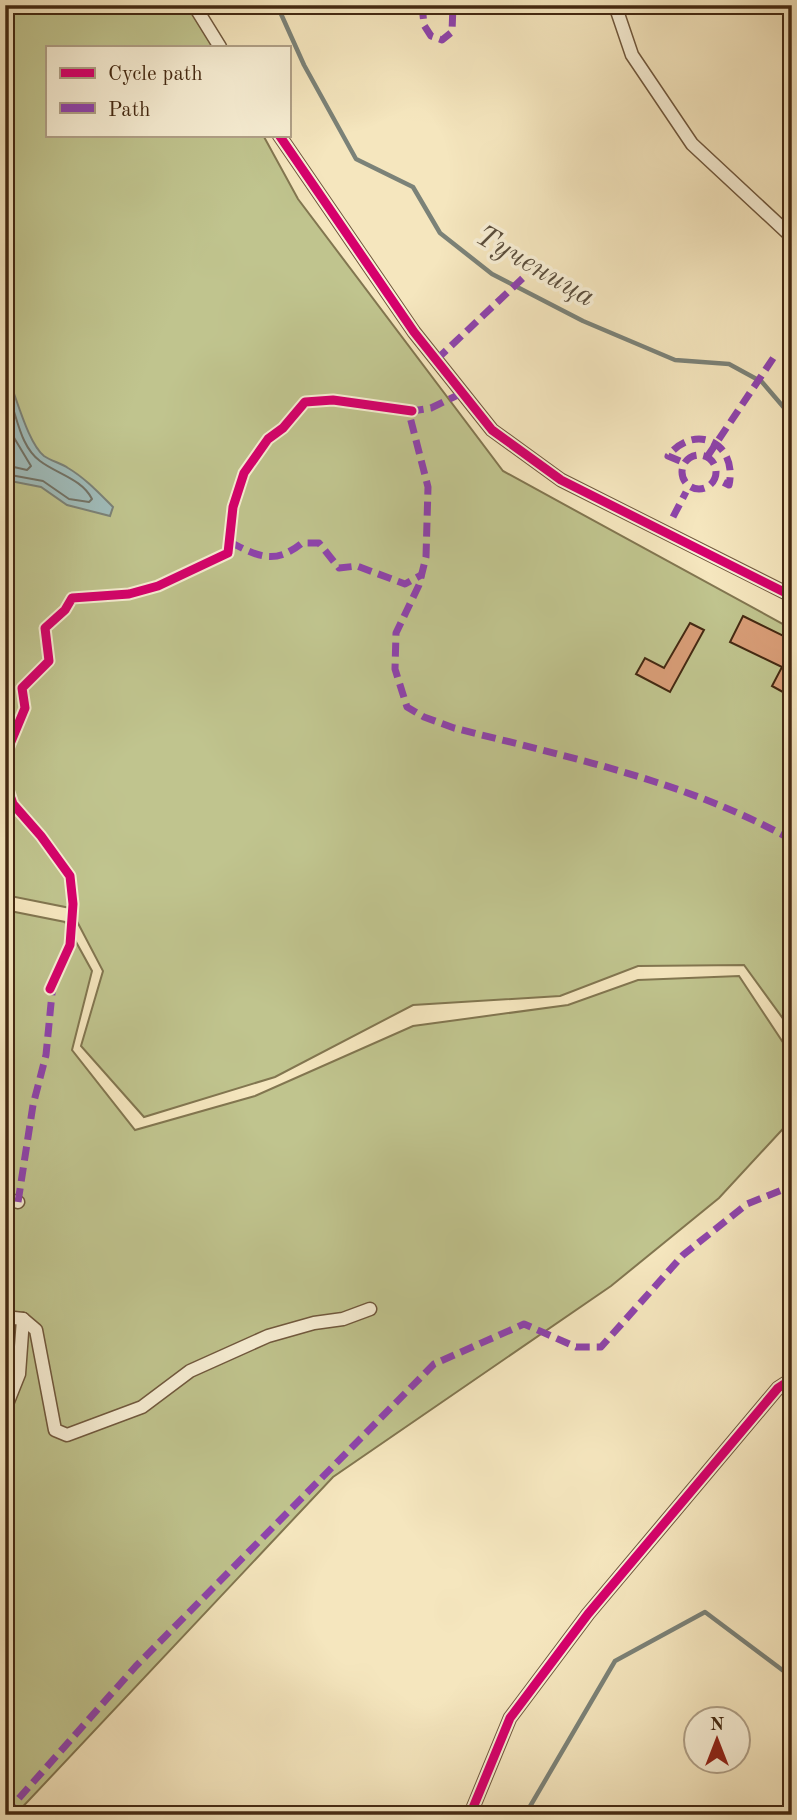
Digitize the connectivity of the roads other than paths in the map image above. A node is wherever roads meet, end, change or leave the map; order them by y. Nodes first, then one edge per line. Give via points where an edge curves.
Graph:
1 (194, 5) edge
2 (615, 5) edge
3 (219, 46) edge
4 (280, 136) edge
5 (792, 237) edge
6 (792, 596) edge
7 (370, 1309) dead end
8 (5, 1317) edge
9 (23, 1320) junction
10 (792, 1379) edge
11 (5, 1409) edge
12 (470, 1815) edge

1 - 3 street
2 - 5 street via 632,55 692,144
4 - 6 street via 414,332 492,430 561,480
7 - 9 street via 268,1336 190,1371 142,1407 67,1435 55,1430 36,1330
8 - 9 street
9 - 11 street via 19,1374
10 - 12 street via 778,1388 588,1614 510,1718

